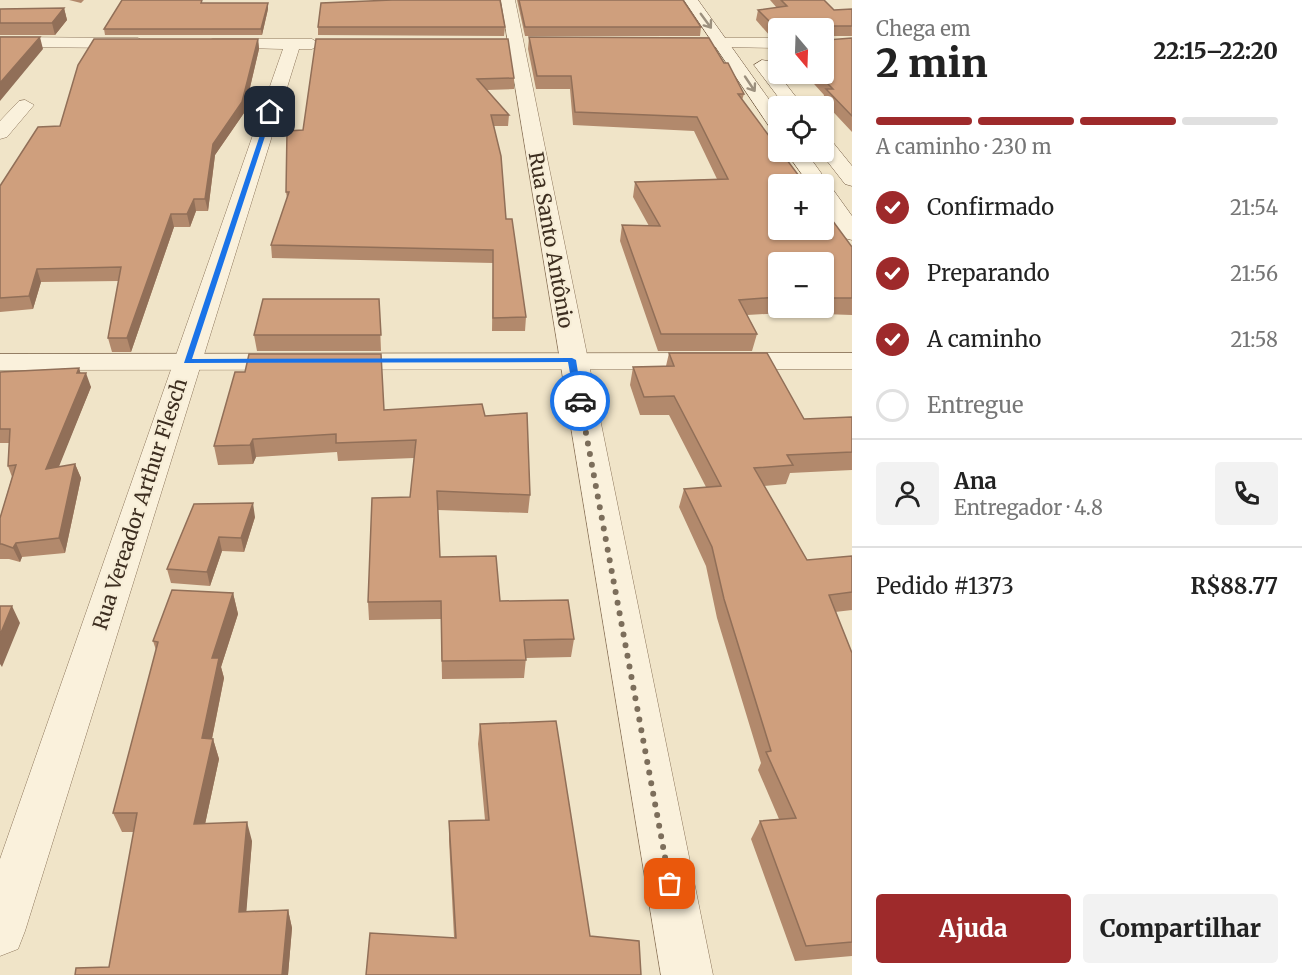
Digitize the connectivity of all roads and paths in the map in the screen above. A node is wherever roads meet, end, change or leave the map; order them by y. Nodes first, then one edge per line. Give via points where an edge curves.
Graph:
1 (508, 0) edge
2 (691, 0) edge
3 (732, 26) dead end
4 (0, 42) edge
5 (744, 42) junction
6 (152, 43) edge
7 (653, 43) edge
8 (722, 43) junction
9 (768, 43) edge
10 (199, 44) edge
11 (292, 44) junction
12 (328, 44) edge
13 (786, 96) edge
14 (25, 105) dead end
15 (768, 110) edge
16 (0, 133) edge
17 (834, 157) edge
18 (852, 180) edge
19 (834, 206) edge
20 (852, 233) edge
21 (572, 360) junction
22 (187, 361) junction
23 (852, 361) edge
24 (0, 362) edge
25 (0, 931) edge
26 (687, 975) edge

1 - 21 street, Rua Santo Antônio
2 -> 8 street
3 - 5 street
4 - 6 street
5 - 8 street
5 - 9 street
5 - 13 street
7 - 8 street
8 -> 15 street
10 - 11 street
11 - 12 street
11 - 22 street, Rua Vereador Arthur Flesch
14 - 16 street
17 - 18 street
19 - 20 street
21 - 22 street
21 - 23 street
21 - 26 street, Rua Santo Antônio
22 - 24 street
22 - 25 street, Rua Vereador Arthur Flesch

